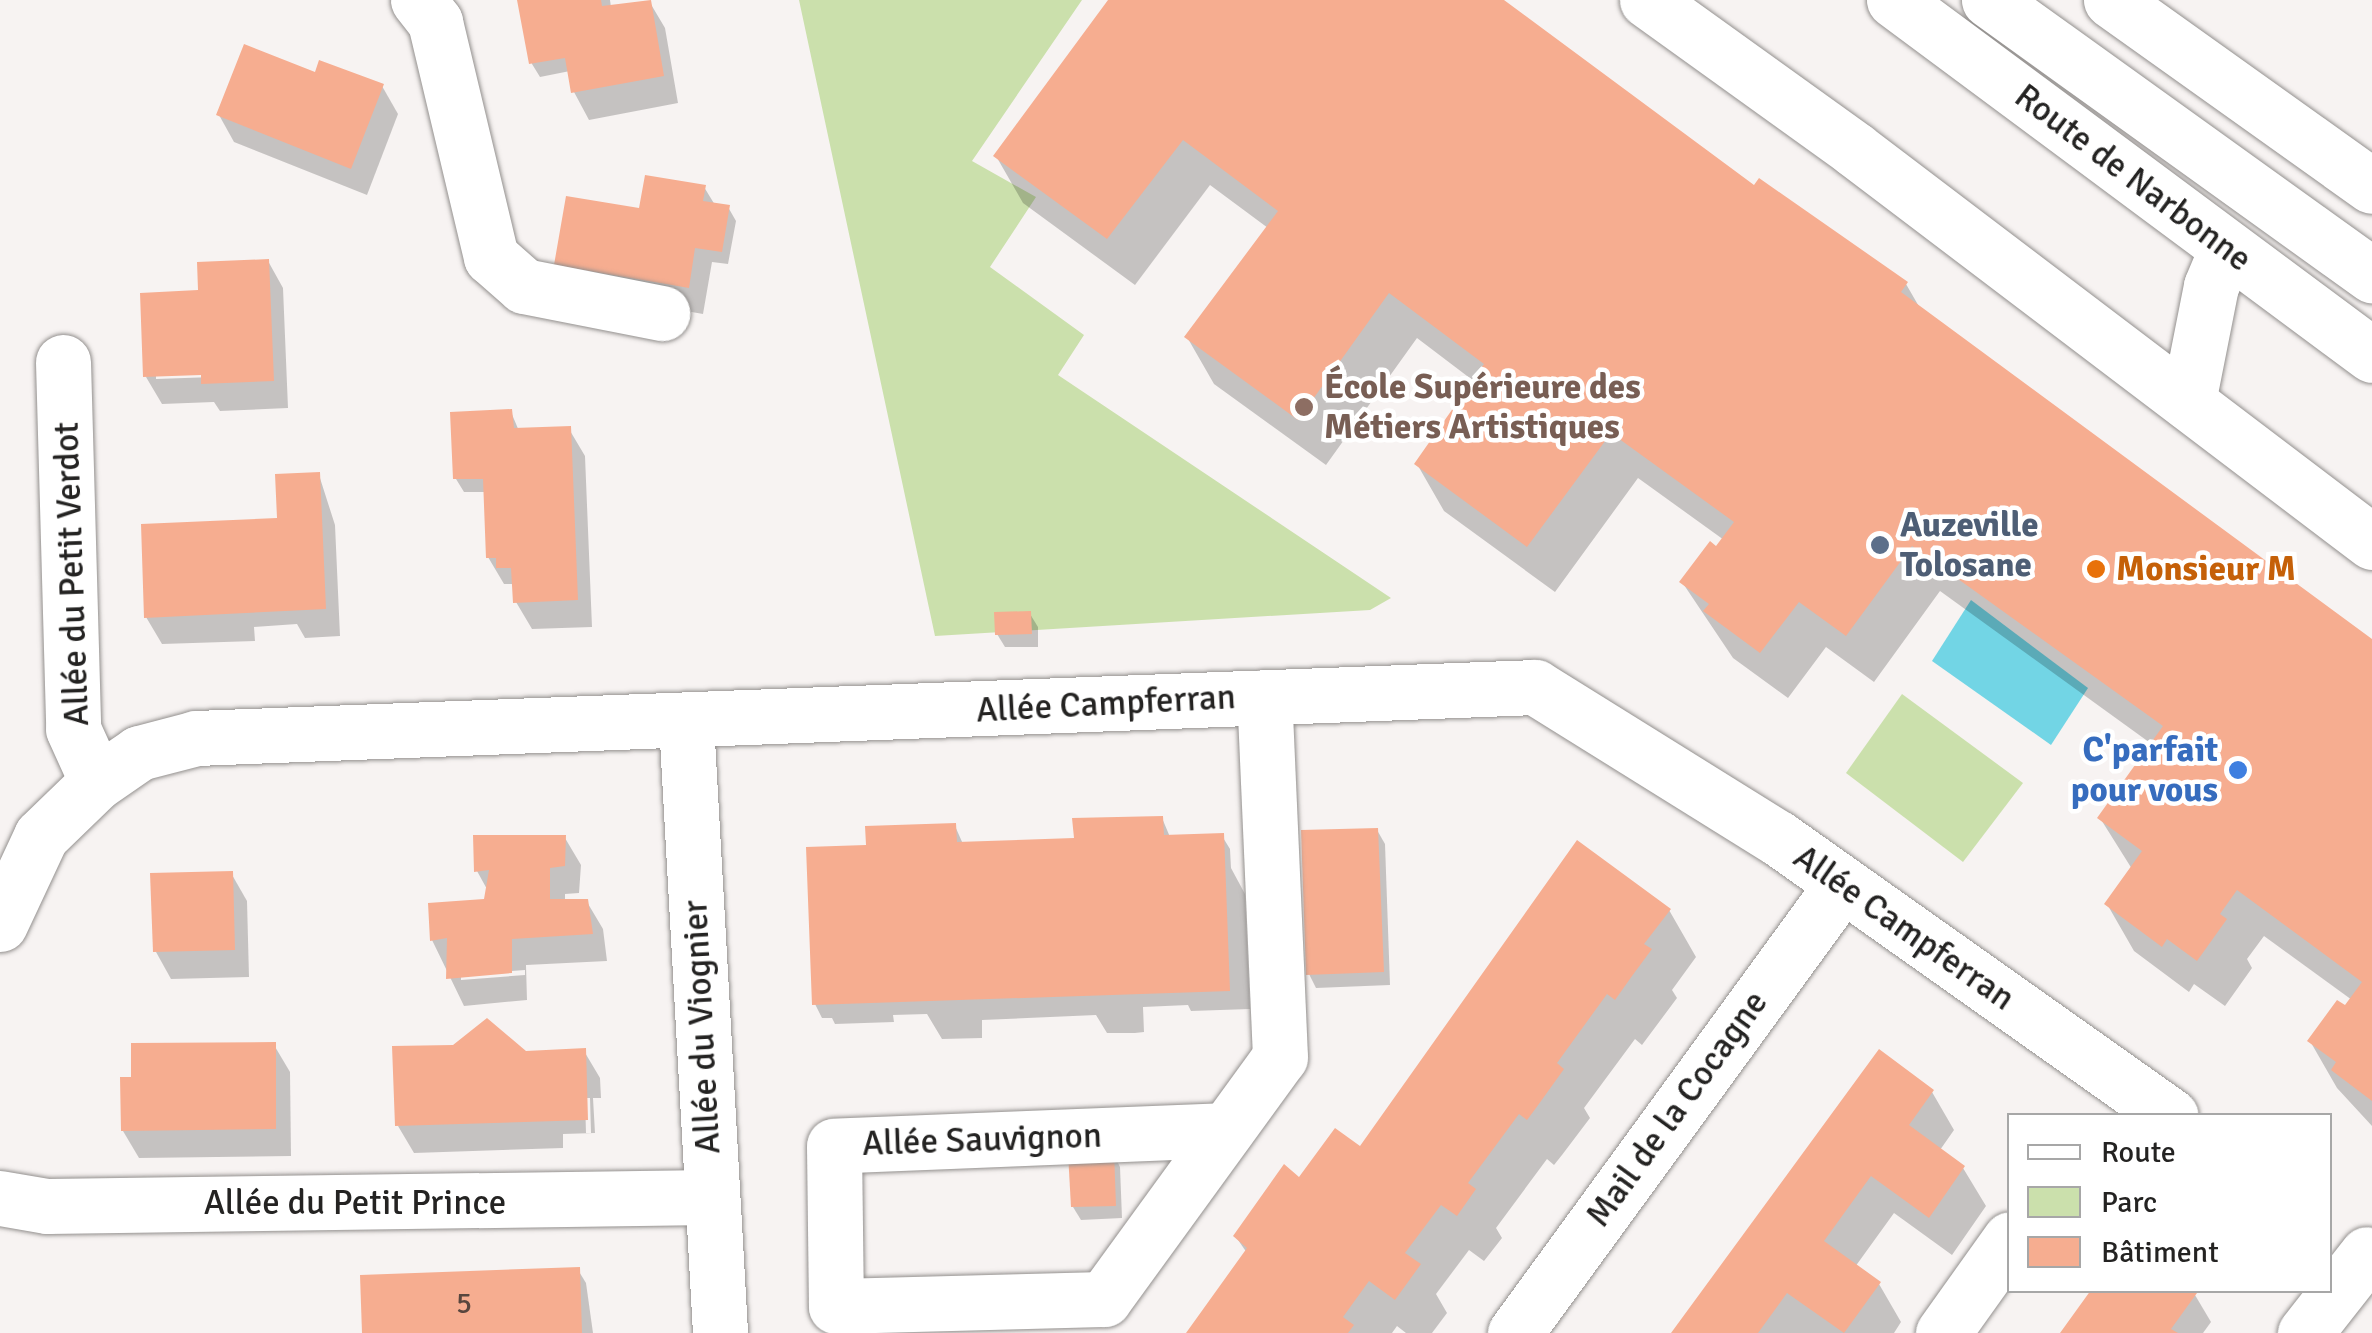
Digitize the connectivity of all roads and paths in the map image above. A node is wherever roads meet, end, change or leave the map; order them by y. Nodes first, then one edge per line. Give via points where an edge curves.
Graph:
1 (418, 0) edge
2 (1647, 0) edge
3 (1894, 0) edge
4 (1990, 0) edge
5 (2111, 0) edge
6 (2372, 186) edge
7 (2227, 248) junction
8 (2372, 274) edge
9 (662, 313) dead end
10 (2372, 356) edge
11 (64, 362) dead end
12 (2188, 402) junction
13 (2372, 542) edge
14 (1264, 698) junction
15 (686, 722) junction
16 (97, 782) junction
17 (1841, 886) junction
18 (0, 924) edge
19 (2110, 1098) edge
20 (2160, 1113) edge
21 (1226, 1130) junction
22 (712, 1197) junction
23 (0, 1198) edge
24 (2007, 1244) edge
25 (2356, 1247) edge
26 (2332, 1287) edge
27 (2329, 1293) edge
28 (720, 1333) edge
29 (1515, 1333) edge
30 (1943, 1333) edge
31 (2305, 1333) edge

1 - 9 street via 434,22 491,256 524,286
2 - 12 street
3 - 7 street, Route de Narbonne
4 - 8 street
5 - 6 street
7 - 10 street, Route de Narbonne
7 - 12 street via 2211,286
11 - 16 street, Allée du Petit Verdot via 73,730
12 - 13 street
14 - 15 street, Allée Campferran
14 - 17 street, Allée Campferran via 1535,687 1778,838
14 - 21 street, Allée Sauvignon via 1280,1057
15 - 16 street, Allée Campferran via 196,738 138,753
15 - 22 street, Allée du Viognier
16 - 18 street, Allée Campferran via 41,836
17 - 19 street, Allée Campferran
17 - 29 street, Mail de la Cocagne
19 - 20 street, Allée Campferran
21 - 21 street, Allée Sauvignon via 1104,1299 836,1306 834,1146
22 - 23 street, Allée du Petit Prince via 67,1206
22 - 28 street, Allée du Viognier
24 - 30 street
25 - 26 street
27 - 31 street

